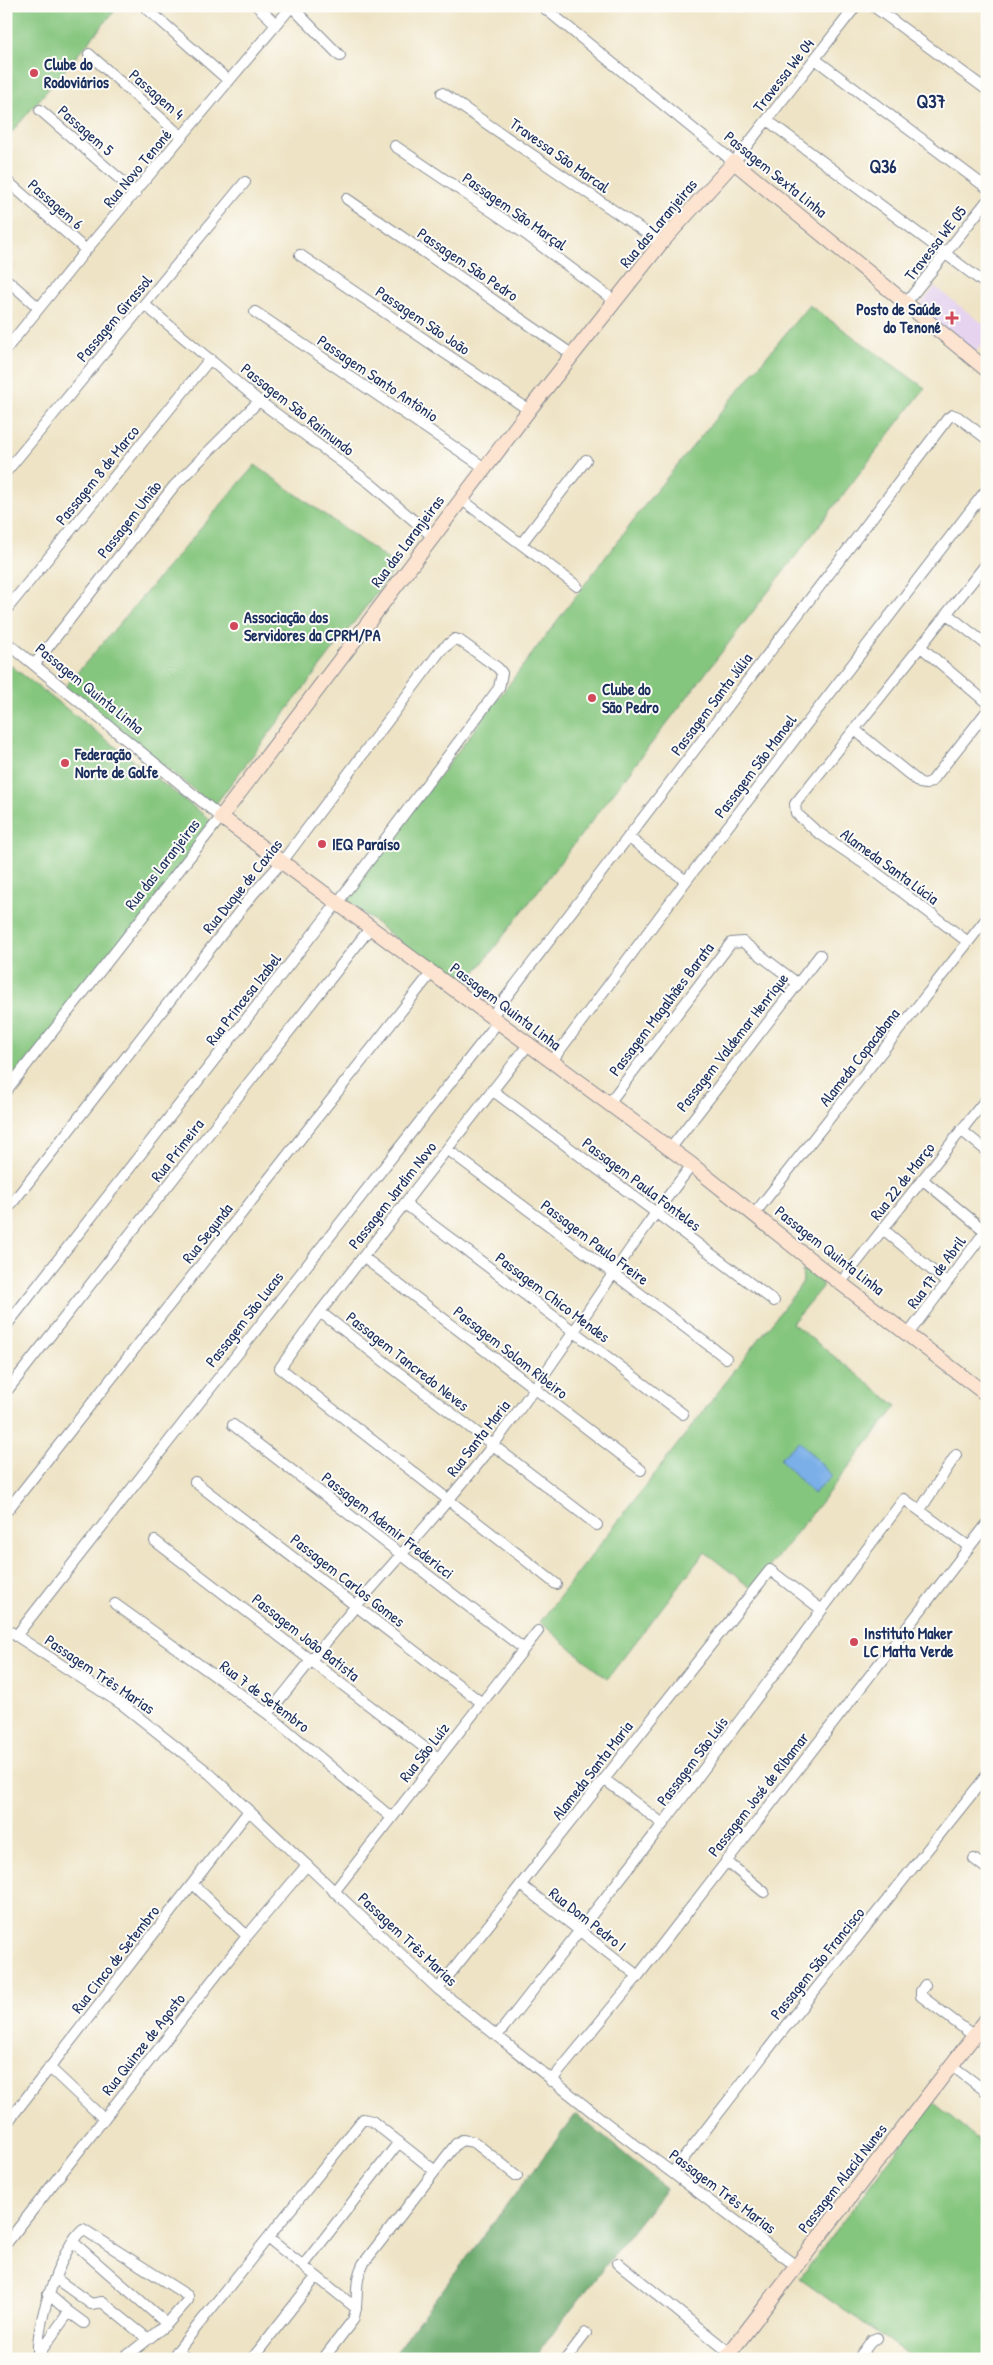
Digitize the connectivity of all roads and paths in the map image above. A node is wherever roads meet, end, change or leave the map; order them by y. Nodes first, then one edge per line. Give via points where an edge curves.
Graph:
1 (144, 6) edge
2 (257, 6) edge
3 (291, 6) edge
4 (542, 6) edge
5 (856, 6) edge
6 (873, 6) edge
7 (276, 24) junction
8 (89, 54) dead end
9 (340, 56) dead end
10 (816, 59) junction
11 (229, 81) junction
12 (987, 90) edge
13 (442, 93) dead end
14 (40, 110) dead end
15 (767, 120) junction
16 (182, 137) junction
17 (395, 146) dead end
18 (734, 162) junction
19 (6, 180) edge
20 (245, 182) dead end
21 (987, 188) edge
22 (136, 193) junction
23 (347, 199) dead end
24 (987, 201) edge
25 (661, 243) junction
26 (86, 250) junction
27 (946, 253) junction
28 (300, 255) dead end
29 (6, 279) edge
30 (987, 284) edge
31 (616, 302) junction
32 (906, 303) junction
33 (145, 305) junction
34 (39, 308) junction
35 (255, 312) dead end
36 (6, 349) edge
37 (573, 354) junction
38 (210, 359) junction
39 (987, 370) edge
40 (259, 400) junction
41 (529, 410) junction
42 (987, 439) edge
43 (586, 460) dead end
44 (485, 468) junction
45 (6, 472) edge
46 (987, 489) edge
47 (461, 499) junction
48 (432, 536) junction
49 (521, 544) junction
50 (986, 566) edge
51 (577, 586) dead end
52 (6, 610) edge
53 (947, 614) junction
54 (6, 642) edge
55 (987, 645) edge
56 (921, 647) junction
57 (34, 665) junction
58 (500, 688) joint
59 (987, 703) edge
60 (987, 711) edge
61 (855, 730) junction
62 (222, 817) junction
63 (628, 837) junction
64 (282, 862) junction
65 (686, 881) junction
66 (338, 902) junction
67 (987, 918) edge
68 (371, 927) junction
69 (968, 942) junction
70 (820, 955) dead end
71 (432, 972) junction
72 (797, 983) junction
73 (495, 1019) junction
74 (528, 1045) junction
75 (551, 1062) junction
76 (492, 1090) junction
77 (6, 1091) edge
78 (987, 1098) edge
79 (609, 1103) junction
80 (961, 1130) junction
81 (447, 1149) junction
82 (670, 1149) junction
83 (987, 1151) edge
84 (692, 1165) junction
85 (922, 1179) junction
86 (404, 1204) junction
87 (6, 1211) edge
88 (654, 1212) junction
89 (754, 1213) junction
90 (883, 1229) junction
91 (986, 1230) edge
92 (363, 1257) junction
93 (612, 1274) junction
94 (841, 1282) junction
95 (946, 1282) junction
96 (774, 1301) dead end
97 (320, 1312) junction
98 (6, 1326) edge
99 (573, 1332) junction
100 (909, 1333) junction
101 (726, 1358) dead end
102 (534, 1390) junction
103 (6, 1392) edge
104 (987, 1395) edge
105 (683, 1414) dead end
106 (233, 1425) dead end
107 (492, 1446) junction
108 (956, 1455) dead end
109 (641, 1470) dead end
110 (195, 1482) dead end
111 (448, 1500) junction
112 (920, 1510) junction
113 (6, 1512) edge
114 (987, 1524) edge
115 (597, 1525) dead end
116 (155, 1541) dead end
117 (968, 1546) junction
118 (404, 1555) junction
119 (556, 1584) dead end
120 (115, 1604) dead end
121 (357, 1605) junction
122 (822, 1610) junction
123 (6, 1629) edge
124 (538, 1631) dead end
125 (16, 1636) junction
126 (524, 1649) junction
127 (311, 1660) junction
128 (482, 1703) junction
129 (268, 1714) junction
130 (438, 1758) junction
131 (987, 1775) edge
132 (604, 1778) junction
133 (248, 1812) junction
134 (392, 1818) junction
135 (663, 1824) junction
136 (974, 1859) dead end
137 (726, 1861) junction
138 (307, 1865) junction
139 (987, 1869) edge
140 (193, 1884) junction
141 (521, 1885) junction
142 (334, 1892) junction
143 (764, 1892) dead end
144 (578, 1930) junction
145 (247, 1936) junction
146 (638, 1976) junction
147 (926, 1985) dead end
148 (438, 1989) junction
149 (987, 2019) edge
150 (496, 2036) junction
151 (974, 2036) junction
152 (951, 2065) junction
153 (50, 2067) junction
154 (552, 2081) junction
155 (987, 2092) edge
156 (104, 2119) junction
157 (6, 2124) edge
158 (399, 2142) junction
159 (435, 2171) junction
160 (673, 2172) junction
161 (517, 2176) dead end
162 (268, 2238) junction
163 (73, 2242) junction
164 (6, 2244) edge
165 (618, 2263) dead end
166 (302, 2266) junction
167 (796, 2266) junction
168 (316, 2277) junction
169 (56, 2278) junction
170 (48, 2294) junction
171 (356, 2308) junction
172 (69, 2312) junction
173 (84, 2323) dead end
174 (167, 2324) junction
175 (586, 2333) dead end
176 (877, 2338) dead end
177 (148, 2339) junction
178 (174, 2355) edge
179 (728, 2356) edge
180 (38, 2357) edge
181 (123, 2359) edge
182 (188, 2359) edge
183 (252, 2359) edge
184 (324, 2359) edge
185 (566, 2359) edge
186 (858, 2359) edge

1 - 11 street
2 - 7 street
3 - 7 street, Rua Novo Tenoné
3 - 9 street
4 - 18 street, Passagem Sexta Linha
5 - 10 street, Travessa We 04
6 - 12 street
7 - 11 street, Rua Novo Tenoné
8 - 16 street, Passagem 4
10 - 15 street, Travessa We 04
10 - 21 street
11 - 16 street, Rua Novo Tenoné
13 - 25 street, Travessa São Marcal
14 - 22 street, Passagem 5
15 - 18 street, Travessa We 04
15 - 27 street
16 - 22 street, Rua Novo Tenoné
17 - 31 street, Passagem São Marçal via 524,233
18 - 25 street, Rua das Laranjeiras
18 - 32 street, Passagem Sexta Linha
19 - 26 street, Passagem 6
20 - 33 street, Passagem Girassol
22 - 26 street, Rua Novo Tenoné
23 - 37 street, Passagem São Pedro
24 - 27 street, Travessa WE 05
25 - 31 street, Rua das Laranjeiras
26 - 34 street, Rua Novo Tenoné
27 - 30 street
27 - 32 street, Travessa WE 05
28 - 41 street, Passagem São João
29 - 34 street
31 - 37 street, Rua das Laranjeiras
32 - 39 street, Passagem Sexta Linha
33 - 38 street, Passagem São Raimundo
33 - 45 street, Passagem Girassol
34 - 36 street, Rua Novo Tenoné
35 - 44 street, Passagem Santo Antônio
37 - 41 street, Rua das Laranjeiras
38 - 40 street, Passagem São Raimundo
38 - 52 street, Passagem 8 de Marco
40 - 48 street, Passagem São Raimundo via 371,484
40 - 57 street, Passagem União via 174,486
41 - 44 street, Rua das Laranjeiras
42 - 63 street, Passagem Santa Júlia via 958,417 948,418
43 - 49 street
44 - 47 street, Rua das Laranjeiras
46 - 65 street, Passagem São Manoel
47 - 48 street, Rua das Laranjeiras
47 - 49 street
48 - 62 street, Rua das Laranjeiras
49 - 51 street
50 - 53 street
53 - 55 street
53 - 56 street
54 - 57 street, Passagem Quinta Linha
56 - 59 street
56 - 61 street
57 - 62 street, Passagem Quinta Linha
58 - 64 street, Rua Duque de Caxias via 502,673 498,668 459,640 448,643
58 - 66 street, Rua Princesa Izabel
60 - 61 street via 932,781 926,784 920,783
61 - 69 street, Alameda Santa Lúcia via 795,804 796,814
62 - 64 street, Passagem Quinta Linha
62 - 77 street, Rua das Laranjeiras
63 - 65 street
63 - 73 street, Passagem Santa Júlia
64 - 66 street, Passagem Quinta Linha
64 - 87 street, Rua Duque de Caxias via 253,894
65 - 75 street, Passagem São Manoel
66 - 68 street, Passagem Quinta Linha
66 - 98 street, Rua Princesa Izabel
67 - 69 street, Alameda Copacabana
68 - 71 street, Passagem Quinta Linha
68 - 103 street, Rua Primeira
69 - 89 street, Alameda Copacabana
70 - 72 street, Passagem Valdemar Henrique
71 - 73 street, Passagem Quinta Linha
71 - 113 street, Rua Segunda
72 - 79 street, Passagem Magalhães Barata via 743,942 730,942
72 - 82 street, Passagem Valdemar Henrique
73 - 74 street, Passagem Quinta Linha
73 - 125 street, Passagem São Lucas
74 - 75 street, Passagem Quinta Linha
74 - 76 street, Passagem Jardim Novo
75 - 79 street, Passagem Quinta Linha
76 - 81 street, Passagem Jardim Novo
76 - 88 street, Passagem Paula Fonteles
78 - 80 street, Rua 22 de Março
79 - 82 street, Passagem Quinta Linha
80 - 83 street
80 - 85 street, Rua 22 de Março
81 - 86 street, Passagem Jardim Novo
81 - 93 street, Passagem Paulo Freire
82 - 84 street, Passagem Quinta Linha
84 - 88 street, Rua Santa Maria
84 - 89 street, Passagem Quinta Linha
85 - 90 street, Rua 22 de Março
85 - 91 street
86 - 92 street, Passagem Jardim Novo
86 - 99 street, Passagem Chico Mendes
88 - 93 street, Rua Santa Maria
88 - 96 street, Passagem Paula Fonteles
89 - 94 street, Passagem Quinta Linha
90 - 94 street, Rua 22 de Março
90 - 95 street
91 - 95 street, Rua 17 de Abril
92 - 97 street, Passagem Jardim Novo
92 - 102 street, Passagem Solom Ribeiro
93 - 99 street, Rua Santa Maria
93 - 101 street, Passagem Paulo Freire
94 - 100 street, Passagem Quinta Linha
95 - 100 street, Rua 17 de Abril
97 - 107 street, Passagem Tancredo Neves
97 - 111 street, Passagem Jardim Novo via 281,1364 281,1371
99 - 102 street, Rua Santa Maria
99 - 105 street, Passagem Chico Mendes
100 - 104 street, Passagem Quinta Linha
102 - 107 street, Rua Santa Maria
102 - 109 street, Passagem Solom Ribeiro
106 - 118 street, Passagem Ademir Fredericci
107 - 111 street, Rua Santa Maria
107 - 115 street, Passagem Tancredo Neves
108 - 112 street
110 - 121 street, Passagem Carlos Gomes
111 - 118 street, Rua Santa Maria
111 - 119 street
112 - 117 street
112 - 122 street, Passagem São Luís via 904,1499
114 - 117 street, Passagem José de Ribamar
116 - 127 street, Passagem João Batista
117 - 137 street, Passagem José de Ribamar
118 - 121 street, Rua Santa Maria
118 - 126 street, Passagem Ademir Fredericci
120 - 129 street, Rua 7 de Setembro
121 - 127 street, Rua Santa Maria
121 - 128 street, Passagem Carlos Gomes
122 - 132 street, Alameda Santa Maria via 770,1570
122 - 135 street, Passagem São Luís
123 - 125 street, Passagem Três Marias
124 - 126 street, Rua São Luíz
125 - 133 street, Passagem Três Marias via 173,1743
126 - 128 street, Rua São Luíz
127 - 129 street, Rua Santa Maria
127 - 130 street, Passagem João Batista
128 - 130 street, Rua São Luíz
129 - 134 street, Rua 7 de Setembro
130 - 134 street, Rua São Luíz
131 - 160 street, Passagem São Francisco
132 - 135 street
132 - 141 street, Alameda Santa Maria
133 - 138 street, Passagem Três Marias
133 - 140 street, Rua Cinco de Setembro
134 - 142 street, Rua São Luíz
135 - 144 street, Passagem São Luís
136 - 139 street
137 - 143 street
137 - 146 street, Passagem José de Ribamar
138 - 142 street, Passagem Três Marias
138 - 145 street, Rua Quinze de Agosto
140 - 145 street
140 - 153 street, Rua Cinco de Setembro
141 - 144 street, Rua Dom Pedro I
141 - 148 street, Alameda Santa Maria
142 - 148 street, Passagem Três Marias
144 - 146 street, Rua Dom Pedro I
144 - 150 street, Passagem São Luís
145 - 156 street, Rua Quinze de Agosto
146 - 154 street, Passagem José de Ribamar
147 - 151 street via 921,1996
148 - 150 street, Passagem Três Marias
149 - 151 street, Passagem Alacid Nunes
150 - 154 street, Passagem Três Marias
151 - 152 street, Passagem Alacid Nunes
152 - 155 street
152 - 167 street, Passagem Alacid Nunes
153 - 156 street
153 - 157 street, Rua Cinco de Setembro
154 - 160 street, Passagem Três Marias
156 - 164 street, Rua Quinze de Agosto
158 - 159 street
158 - 162 street via 372,2121 363,2120
158 - 166 street
159 - 161 street via 456,2144 468,2140
159 - 171 street via 363,2264 356,2282
160 - 167 street, Passagem Três Marias
162 - 166 street
162 - 178 street
163 - 169 street
163 - 174 street
163 - 174 street via 81,2231 88,2230 187,2293 188,2300
165 - 179 street
166 - 168 street
167 - 179 street, Passagem Alacid Nunes
168 - 171 street
168 - 183 street
169 - 170 street
169 - 177 street via 91,2304 102,2302
170 - 172 street
170 - 180 street via 40,2323
171 - 184 street via 353,2320
172 - 173 street
172 - 180 street
174 - 177 street
175 - 185 street
176 - 186 street
177 - 181 street
178 - 182 street

